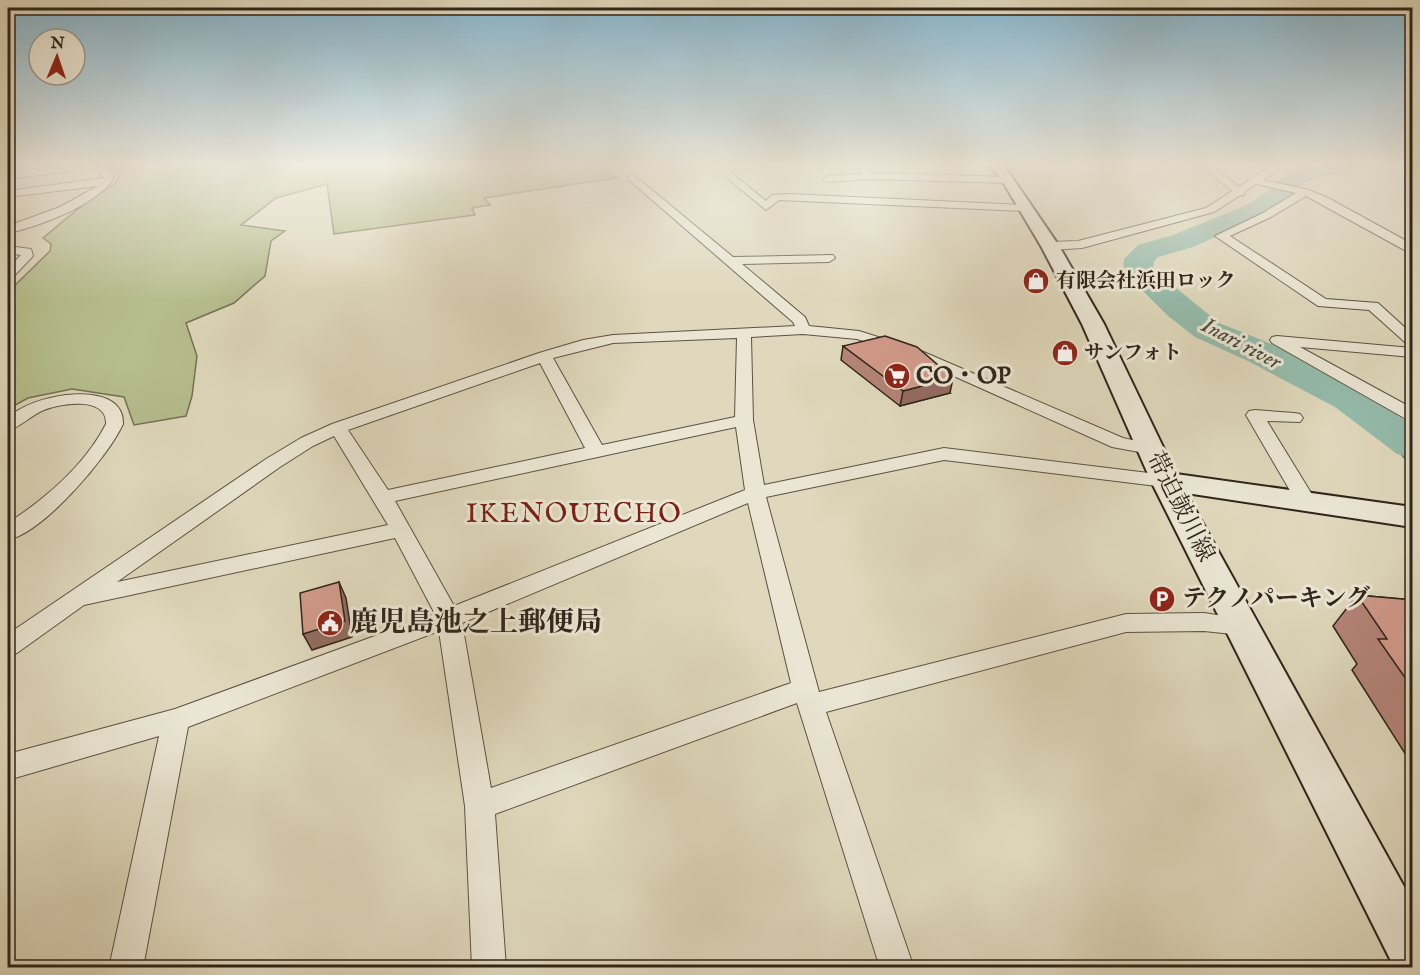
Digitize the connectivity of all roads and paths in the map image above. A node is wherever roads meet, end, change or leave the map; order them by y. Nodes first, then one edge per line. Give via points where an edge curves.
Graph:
1 (44, 210) edge
2 (63, 210) edge
3 (669, 210) edge
4 (1027, 210) edge
5 (1211, 210) edge
6 (1275, 210) edge
7 (1341, 210) edge
8 (18, 213) dead end
9 (8, 230) edge
10 (1050, 246) junction
11 (1413, 249) edge
12 (8, 250) edge
13 (829, 258) dead end
14 (730, 261) junction
15 (8, 274) edge
16 (803, 330) junction
17 (744, 332) junction
18 (1413, 341) edge
19 (1413, 352) edge
20 (544, 356) junction
21 (1413, 415) edge
22 (1294, 418) dead end
23 (744, 420) junction
24 (8, 424) edge
25 (338, 428) junction
26 (1150, 449) junction
27 (597, 453) junction
28 (1165, 481) junction
29 (755, 493) junction
30 (383, 497) junction
31 (1305, 501) junction
32 (1413, 517) edge
33 (399, 530) junction
34 (8, 533) edge
35 (77, 599) junction
36 (449, 618) junction
37 (1242, 626) junction
38 (8, 646) edge
39 (807, 697) junction
40 (176, 720) junction
41 (8, 767) edge
42 (480, 806) junction
43 (1413, 949) edge
44 (126, 968) edge
45 (489, 968) edge
46 (897, 968) edge

1 - 8 street
2 - 9 street
3 - 14 street
4 - 10 street, 帯迫皷川線
5 - 10 street via 1078,245
6 - 18 street via 1221,236 1323,303 1373,306
7 - 11 street
10 - 26 street, 帯迫皷川線 via 1102,341
12 - 15 street via 27,252 27,256
13 - 14 street
14 - 16 street via 800,320
16 - 17 street
16 - 26 street via 859,335 952,369 1118,443
17 - 20 street via 613,339
17 - 23 street
19 - 21 street via 1277,340
20 - 25 street
20 - 27 street
22 - 31 street via 1255,415
23 - 27 street
23 - 29 street
24 - 34 street via 24,412 48,403 79,398 109,407 115,424 68,487
25 - 30 street
25 - 35 street via 265,468
26 - 28 street, 帯迫皷川線
27 - 30 street
28 - 29 street via 944,454
28 - 31 street
28 - 37 street, 帯迫皷川線
29 - 36 street
29 - 39 street
30 - 33 street
31 - 32 street
33 - 35 street
33 - 36 street
35 - 38 street
36 - 40 street
36 - 42 street
37 - 39 street via 1204,622 1126,623
37 - 43 street, 帯迫皷川線
39 - 42 street
39 - 46 street
40 - 41 street
40 - 44 street
42 - 45 street

